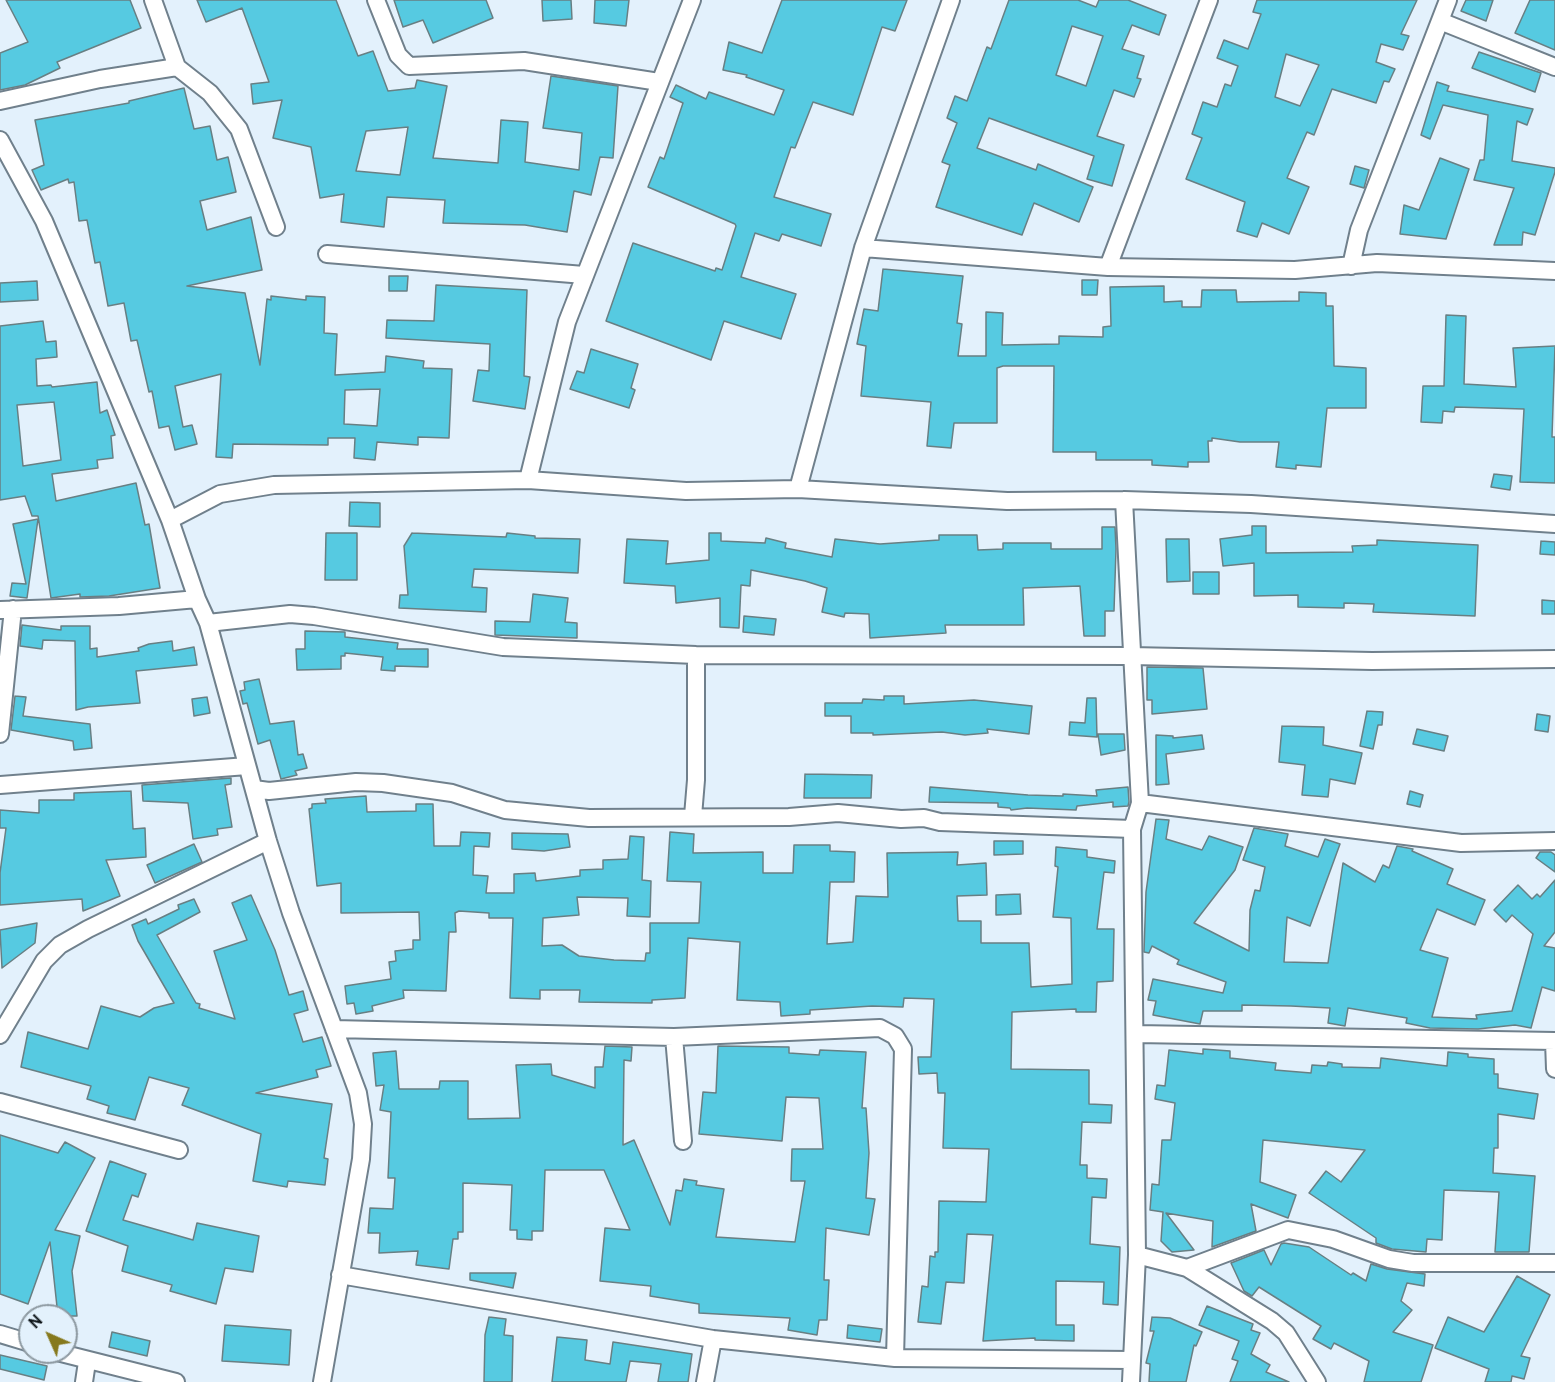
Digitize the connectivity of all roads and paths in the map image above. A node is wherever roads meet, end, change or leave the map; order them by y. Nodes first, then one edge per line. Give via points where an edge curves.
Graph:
1 (153, 0) edge
2 (376, 0) edge
3 (692, 0) edge
4 (951, 0) edge
5 (1209, 0) edge
6 (1448, 0) edge
7 (1440, 21) junction
8 (177, 67) junction
9 (1555, 67) edge
10 (659, 82) junction
11 (0, 101) edge
12 (0, 140) edge
13 (276, 227) dead end
14 (863, 248) junction
15 (327, 254) dead end
16 (1351, 266) junction
17 (1108, 267) junction
18 (1555, 271) edge
19 (584, 275) junction
20 (528, 480) junction
21 (798, 489) junction
22 (1124, 500) junction
23 (170, 520) junction
24 (1555, 524) edge
25 (197, 599) junction
26 (6, 610) edge
27 (208, 623) junction
28 (696, 655) junction
29 (1131, 656) junction
30 (1555, 659) edge
31 (0, 734) edge
32 (247, 765) junction
33 (0, 785) edge
34 (254, 789) junction
35 (1140, 803) junction
36 (693, 816) junction
37 (1132, 829) junction
38 (268, 841) junction
39 (1555, 841) edge
40 (5, 1012) edge
41 (334, 1029) junction
42 (1136, 1034) junction
43 (0, 1035) edge
44 (674, 1037) junction
45 (1555, 1041) edge
46 (1555, 1069) edge
47 (0, 1102) edge
48 (683, 1141) dead end
49 (179, 1150) dead end
50 (1137, 1255) junction
51 (1555, 1263) edge
52 (1187, 1268) junction
53 (340, 1275) junction
54 (0, 1334) edge
55 (18, 1339) edge
56 (713, 1339) junction
57 (895, 1358) junction
58 (78, 1359) edge
59 (1131, 1360) junction
60 (87, 1362) junction
61 (84, 1382) edge
62 (176, 1382) edge
63 (321, 1382) edge
64 (705, 1382) edge
65 (1131, 1382) edge
66 (1317, 1382) edge

1 - 8 street
2 - 10 street via 398,54 409,66 524,61
3 - 10 street
4 - 14 street
5 - 17 street
6 - 7 street
7 - 9 street
7 - 16 street via 1359,230
8 - 11 street
8 - 13 street via 210,93 239,129
10 - 19 street
12 - 23 street via 44,221
14 - 17 street
14 - 21 street
15 - 19 street
16 - 17 street via 1295,270
16 - 18 street via 1377,262
19 - 20 street via 567,322
20 - 21 street via 686,491
20 - 23 street via 274,485 219,494
21 - 22 street via 1007,501
22 - 24 street via 1251,504
22 - 29 street
23 - 25 street
25 - 26 street
25 - 27 street
26 - 31 street
27 - 28 street via 314,615 503,647
27 - 32 street
28 - 29 street
28 - 36 street
29 - 30 street via 1372,661
29 - 35 street
32 - 33 street
32 - 34 street
34 - 36 street via 383,783 452,793 505,810 589,818
34 - 38 street
35 - 37 street
35 - 39 street via 1451,842
36 - 37 street via 838,813 940,822
37 - 42 street
38 - 40 street via 60,945
38 - 41 street
40 - 43 street
41 - 44 street
41 - 53 street via 358,1093 363,1124 361,1159
42 - 45 street
42 - 50 street
44 - 48 street
44 - 57 street via 880,1028 895,1036 903,1049
45 - 46 street
47 - 49 street
50 - 52 street
50 - 59 street
51 - 52 street via 1413,1263 1288,1230
52 - 66 street via 1286,1333
53 - 56 street
53 - 63 street
54 - 55 street
56 - 57 street
56 - 64 street
57 - 59 street
58 - 60 street
59 - 65 street
60 - 61 street
60 - 62 street

